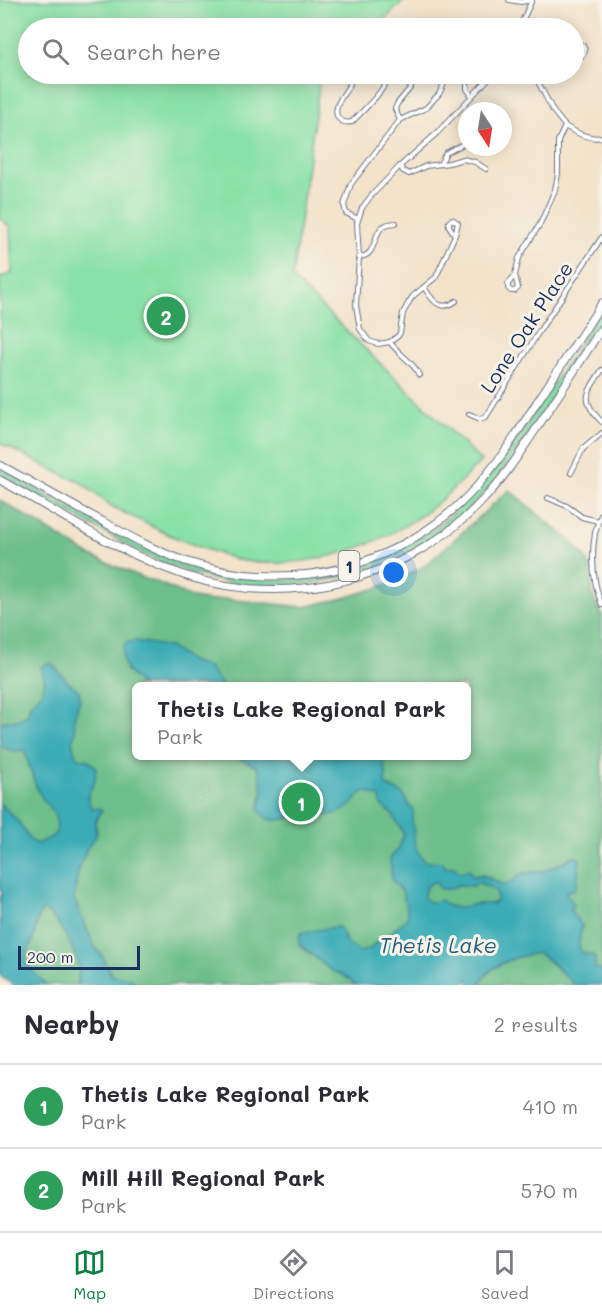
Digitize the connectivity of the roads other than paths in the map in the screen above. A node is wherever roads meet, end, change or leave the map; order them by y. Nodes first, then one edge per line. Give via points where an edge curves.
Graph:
1 (510, 0) edge
2 (532, 0) edge
3 (524, 18) edge
4 (350, 84) dead end
5 (386, 84) edge
6 (411, 84) edge
7 (444, 84) edge
8 (467, 84) edge
9 (483, 84) edge
10 (539, 84) edge
11 (472, 96) junction
12 (400, 120) junction
13 (565, 126) junction
14 (602, 138) edge
15 (458, 147) edge
16 (440, 164) junction
17 (399, 166) junction
18 (486, 169) dead end
19 (358, 219) junction
20 (396, 223) dead end
21 (455, 235) dead end
22 (602, 237) edge
23 (359, 257) junction
24 (515, 275) dead end
25 (424, 287) junction
26 (456, 301) dead end
27 (602, 303) edge
28 (602, 328) edge
29 (390, 342) junction
30 (602, 370) edge
31 (419, 375) dead end
32 (469, 414) dead end
33 (602, 422) edge
34 (602, 433) edge
35 (0, 460) edge
36 (0, 465) edge
37 (571, 472) dead end
38 (0, 480) edge
39 (41, 488) junction
40 (548, 498) dead end
41 (602, 513) edge
42 (598, 521) junction
43 (602, 605) edge

1 - 2 street
2 - 3 street
4 - 5 street via 336,108 336,116 346,123 352,122
6 - 12 street via 395,109
7 - 12 street via 426,108
8 - 11 street
9 - 11 street
10 - 13 street
11 - 17 street
12 - 19 street via 351,184 344,205 346,213
13 - 14 street via 591,138
13 - 24 street via 558,141 555,190 519,258
15 - 16 street via 446,153
16 - 17 street via 409,174
16 - 18 street via 463,159
17 - 19 street via 366,202
19 - 23 street
20 - 23 street via 379,230 370,253
21 - 25 street via 439,273
22 - 32 street, Lone Oak Place via 486,417 480,419
23 - 29 street via 356,305 360,329 373,343
25 - 26 street via 440,305 449,306
25 - 29 street via 409,302 400,333
27 - 39 highway, 1 via 507,449 473,490 443,518 412,539 359,563 284,576 245,575 202,567 151,548
28 - 38 highway, 1 via 523,449 482,501 453,528 421,549 387,567 348,580 267,590 191,577 120,547
29 - 31 street
30 - 33 street via 589,390 588,403
34 - 37 street via 583,449
35 - 39 highway
36 - 39 highway, 1
40 - 42 street via 582,517
41 - 42 street
42 - 43 street via 593,545 595,584

